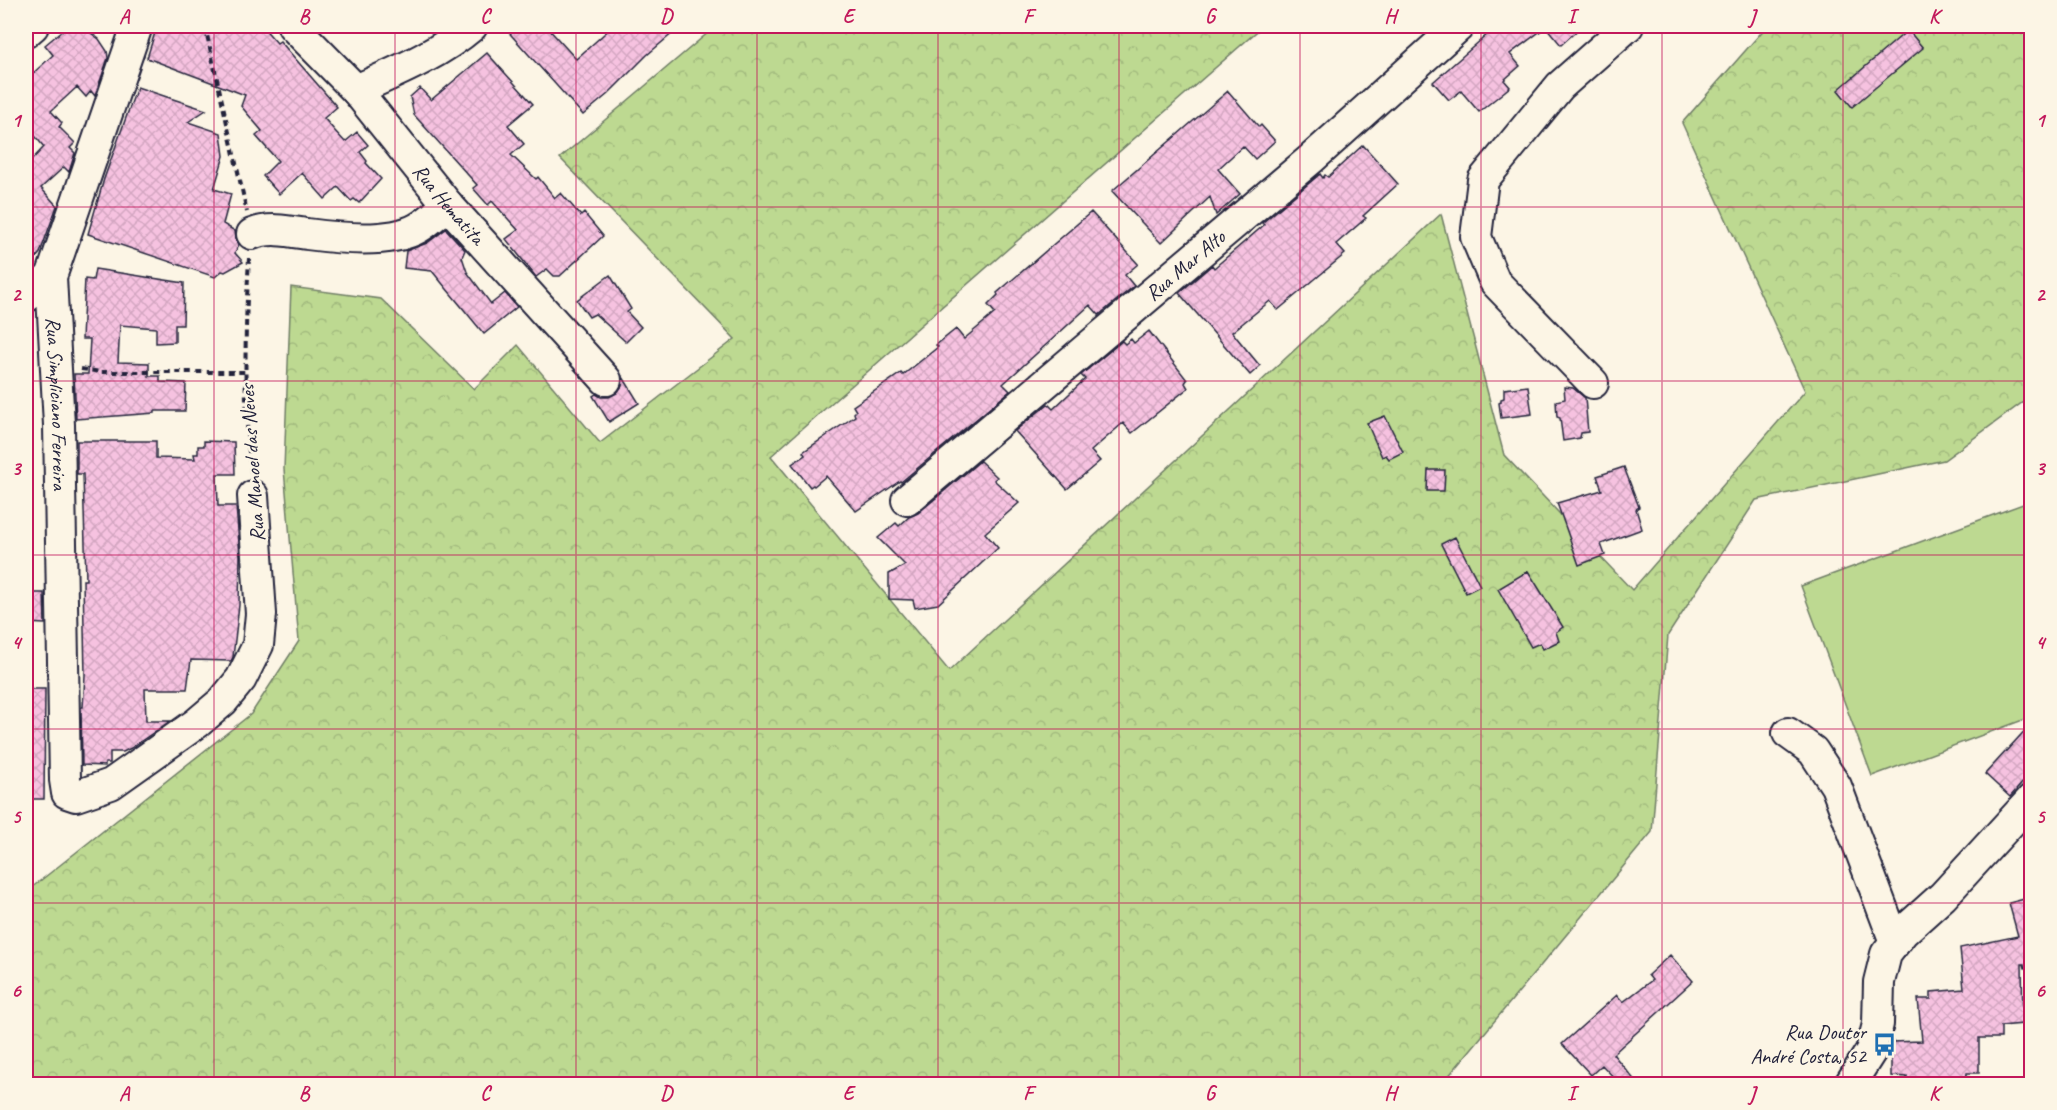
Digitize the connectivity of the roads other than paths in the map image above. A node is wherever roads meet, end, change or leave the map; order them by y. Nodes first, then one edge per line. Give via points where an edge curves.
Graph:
1 (33, 26) edge
2 (293, 26) edge
3 (472, 26) edge
4 (1459, 26) edge
5 (1628, 26) edge
6 (132, 29) edge
7 (26, 32) edge
8 (356, 90) junction
9 (448, 205) junction
10 (252, 234) road end
11 (51, 277) junction
12 (26, 297) edge
13 (606, 380) dead end
14 (1593, 383) dead end
15 (254, 496) road end
16 (907, 500) dead end
17 (1788, 733) dead end
18 (67, 793) joint
19 (2031, 799) edge
20 (1895, 942) junction
21 (1850, 1084) edge

1 - 7 street
2 - 8 street, Rua Hematita
3 - 8 street via 425,58
4 - 16 street, Rua Mar Alto via 1311,159
5 - 14 street via 1560,86 1483,180 1476,237 1495,282
6 - 11 street, Rua Simpliciano Ferreira
8 - 9 street, Rua Hematita
9 - 10 street via 418,228 384,237 276,230
9 - 13 street, Rua Hematita
11 - 12 street
11 - 18 street, Rua Simpliciano Ferreira via 59,425
15 - 18 street, Rua Manoel das Neves via 261,614 258,645 241,679 197,723 111,784 76,796
17 - 20 street via 1813,751 1836,786
19 - 20 street via 1943,896
20 - 21 street via 1886,954 1879,982 1878,1024 1871,1051

